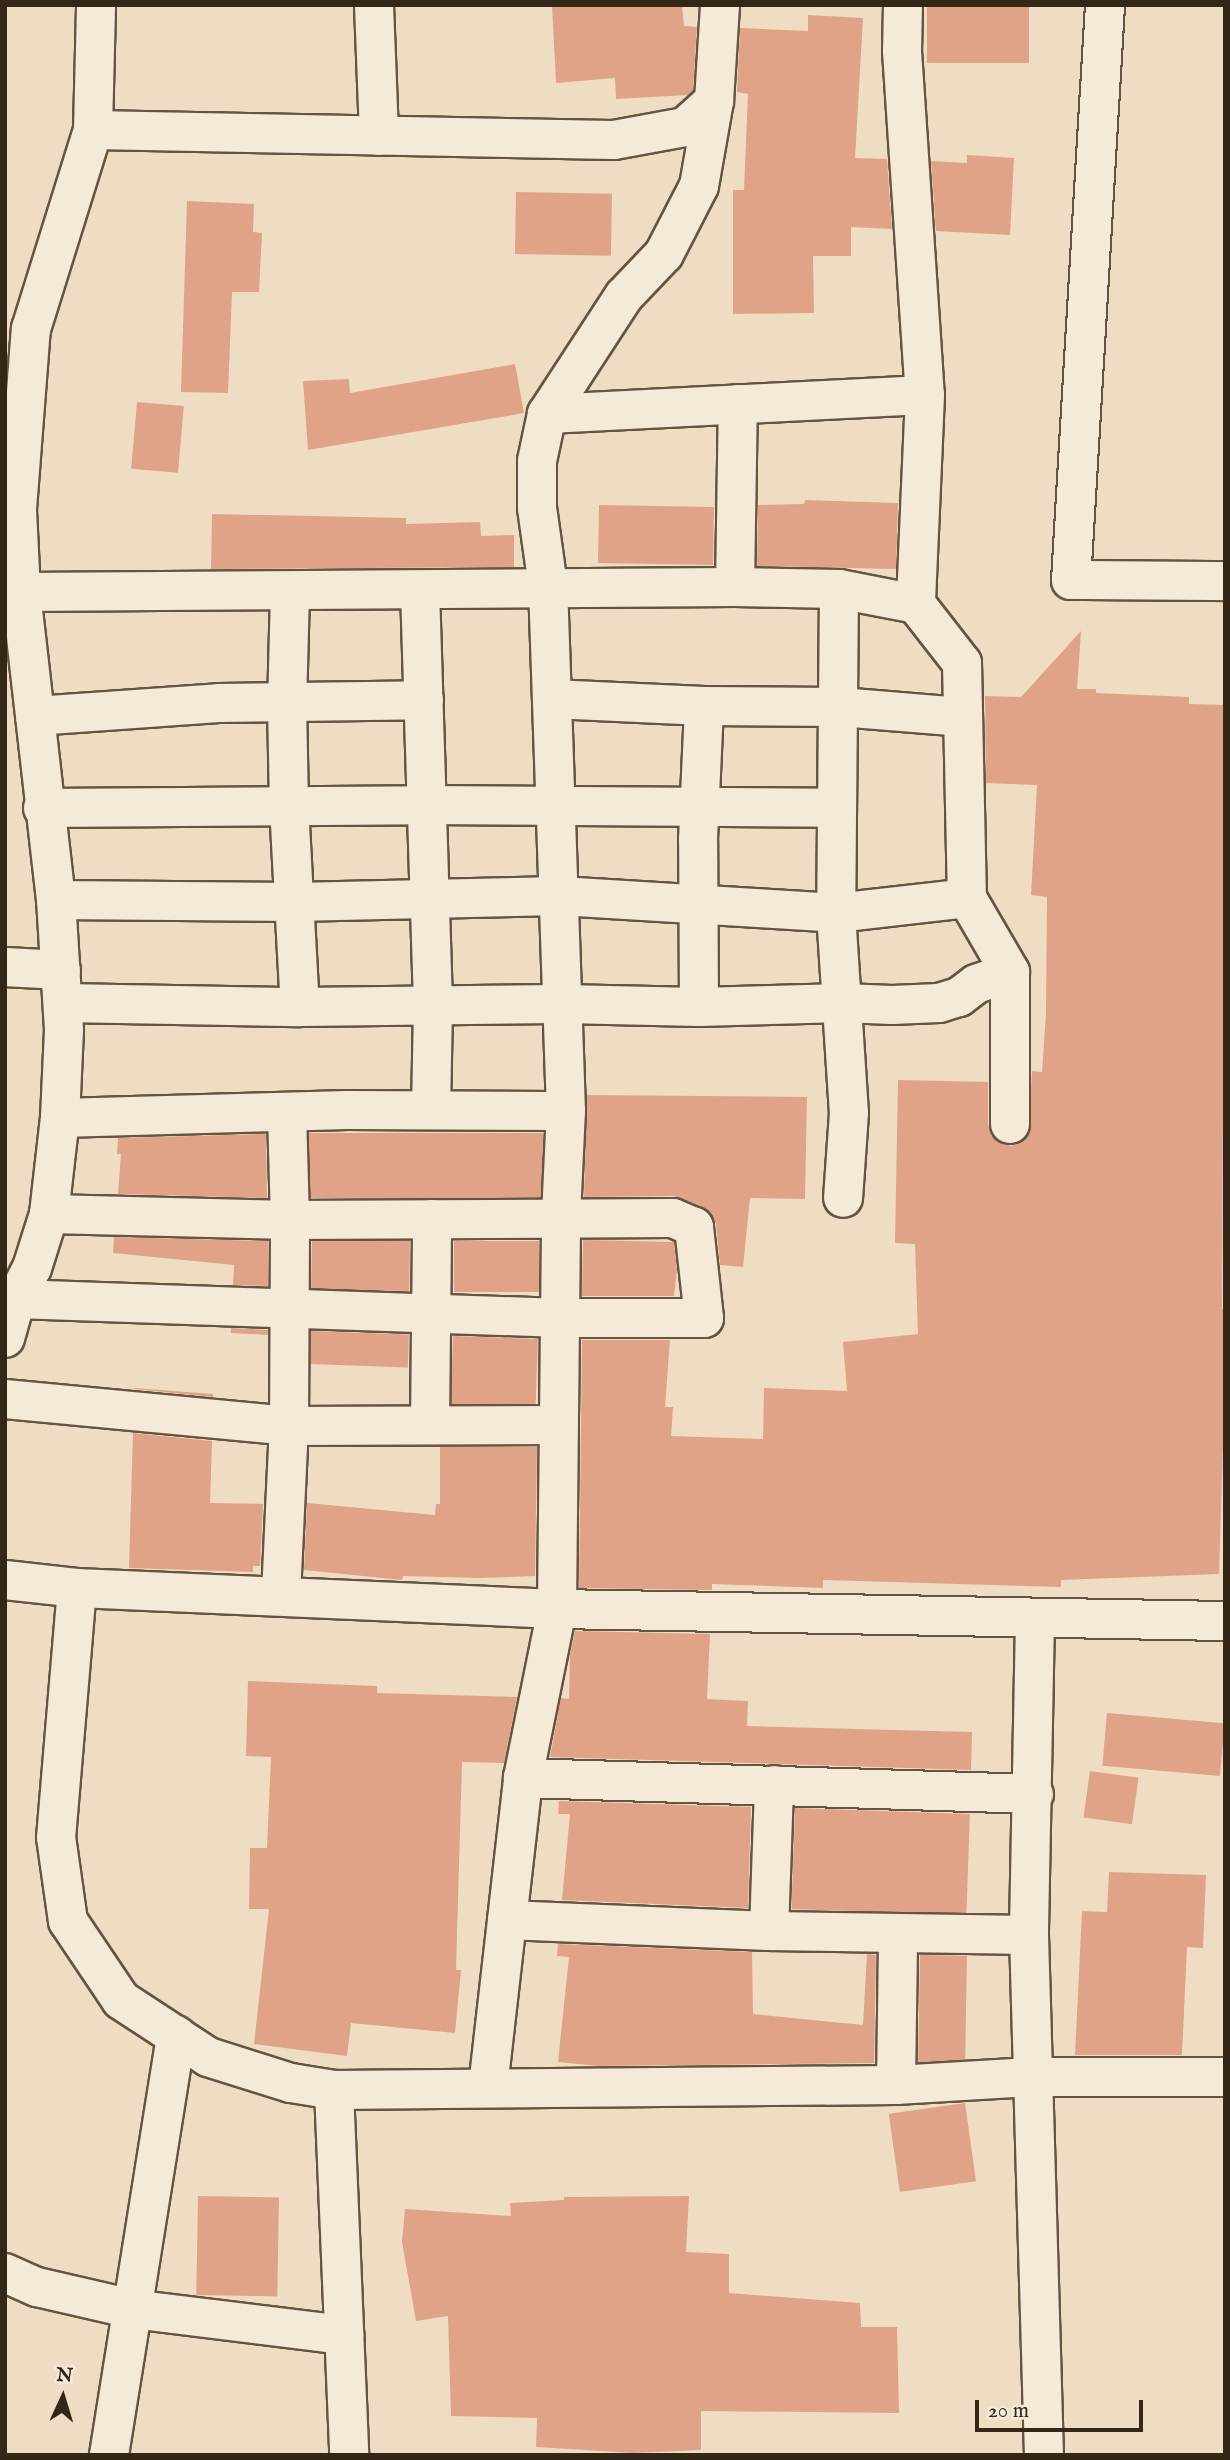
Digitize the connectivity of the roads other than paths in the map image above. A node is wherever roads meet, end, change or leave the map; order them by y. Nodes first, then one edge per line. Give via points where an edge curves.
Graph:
1 (96, 5) edge
2 (374, 5) edge
3 (720, 5) edge
4 (903, 5) edge
5 (1105, 5) edge
6 (714, 101) junction
7 (93, 130) junction
8 (379, 136) junction
9 (925, 395) junction
10 (738, 404) junction
11 (547, 414) junction
12 (1225, 581) edge
13 (548, 586) junction
14 (735, 587) junction
15 (839, 589) junction
16 (420, 590) junction
17 (21, 592) junction
18 (290, 592) junction
19 (916, 604) junction
20 (552, 698) junction
21 (424, 700) junction
22 (287, 703) junction
23 (704, 706) junction
24 (840, 708) junction
25 (35, 716) junction
26 (961, 717) junction
27 (427, 805) junction
28 (555, 805) junction
29 (289, 806) junction
30 (43, 808) junction
31 (699, 808) junction
32 (835, 808) junction
33 (559, 896) junction
34 (431, 898) junction
35 (967, 898) junction
36 (56, 900) junction
37 (295, 902) junction
38 (698, 903) junction
39 (836, 914) junction
40 (5, 967) edge
41 (1010, 972) junction
42 (62, 987) junction
43 (843, 1003) junction
44 (563, 1004) junction
45 (300, 1007) junction
46 (433, 1007) junction
47 (699, 1007) junction
48 (431, 1110) junction
49 (565, 1111) junction
50 (287, 1112) junction
51 (60, 1118) junction
52 (1010, 1124) dead end
53 (842, 1198) dead end
54 (49, 1214) junction
55 (561, 1216) junction
56 (432, 1219) junction
57 (290, 1220) junction
58 (16, 1299) junction
59 (289, 1309) junction
60 (432, 1314) junction
61 (561, 1318) junction
62 (5, 1338) edge
63 (5, 1399) edge
64 (430, 1425) junction
65 (558, 1425) junction
66 (289, 1426) junction
67 (5, 1580) edge
68 (76, 1588) junction
69 (281, 1595) junction
70 (557, 1609) junction
71 (1035, 1618) junction
72 (1225, 1621) edge
73 (523, 1778) junction
74 (774, 1785) junction
75 (1034, 1794) junction
76 (507, 1920) junction
77 (769, 1931) junction
78 (898, 1934) junction
79 (1029, 1935) junction
80 (176, 2035) junction
81 (1031, 2077) junction
82 (1225, 2077) edge
83 (896, 2085) junction
84 (488, 2087) junction
85 (334, 2090) junction
86 (5, 2273) edge
87 (132, 2309) junction
88 (344, 2334) junction
89 (108, 2455) edge
90 (349, 2455) edge
91 (1044, 2455) edge

1 - 7 street
2 - 8 street
3 - 6 street
4 - 9 street via 902,51
5 - 12 street via 1071,580
6 - 8 street via 685,127 614,140
6 - 11 street via 699,186 664,254 624,296
7 - 8 street
7 - 17 street via 31,329 17,509
9 - 10 street
9 - 19 street
10 - 11 street
10 - 14 street
11 - 13 street via 537,461 537,508
13 - 14 street
13 - 16 street
13 - 20 street
14 - 15 street
15 - 19 street
15 - 24 street
16 - 18 street
16 - 21 street
17 - 18 street
17 - 25 street
18 - 22 street
19 - 26 street via 962,663
20 - 23 street
20 - 28 street
21 - 22 street
21 - 27 street
22 - 25 street via 219,703
22 - 29 street
23 - 24 street
23 - 31 street
24 - 26 street
24 - 32 street
25 - 30 street
26 - 35 street
27 - 28 street
27 - 29 street
27 - 34 street
28 - 31 street
28 - 33 street
29 - 30 street
29 - 37 street
30 - 36 street
31 - 32 street
31 - 38 street
32 - 39 street
33 - 34 street
33 - 38 street
33 - 44 street
34 - 37 street
34 - 46 street
35 - 39 street
35 - 41 street
36 - 37 street
36 - 42 street
37 - 45 street
38 - 39 street
38 - 47 street
39 - 43 street
40 - 42 street
41 - 43 street via 939,1003
41 - 52 street
42 - 45 street
42 - 51 street
43 - 47 street
43 - 53 street via 849,1113
44 - 46 street
44 - 47 street
44 - 49 street
45 - 46 street
46 - 48 street
48 - 49 street
48 - 50 street
49 - 55 street
50 - 51 street
50 - 57 street
51 - 54 street
54 - 57 street
54 - 58 street via 32,1268
55 - 56 street
55 - 61 street
55 - 61 street via 673,1218 694,1227 704,1318
56 - 57 street
56 - 60 street
57 - 59 street
58 - 59 street
58 - 62 street
59 - 60 street
59 - 66 street
60 - 61 street
60 - 64 street
61 - 65 street
63 - 66 street
64 - 65 street
64 - 66 street
65 - 70 street
66 - 69 street
67 - 68 street
68 - 69 street
68 - 80 street via 56,1837 68,1921 121,2000
69 - 70 street
70 - 71 street
70 - 73 street
71 - 72 street
71 - 75 street
73 - 74 street
73 - 76 street
74 - 75 street
74 - 77 street
75 - 79 street
76 - 77 street
76 - 84 street
77 - 78 street
78 - 79 street
78 - 83 street
79 - 81 street
80 - 85 street via 208,2057
80 - 87 street
81 - 82 street
81 - 83 street
81 - 91 street
83 - 84 street
84 - 85 street
85 - 88 street
86 - 87 street via 37,2287
87 - 88 street
87 - 89 street
88 - 90 street

